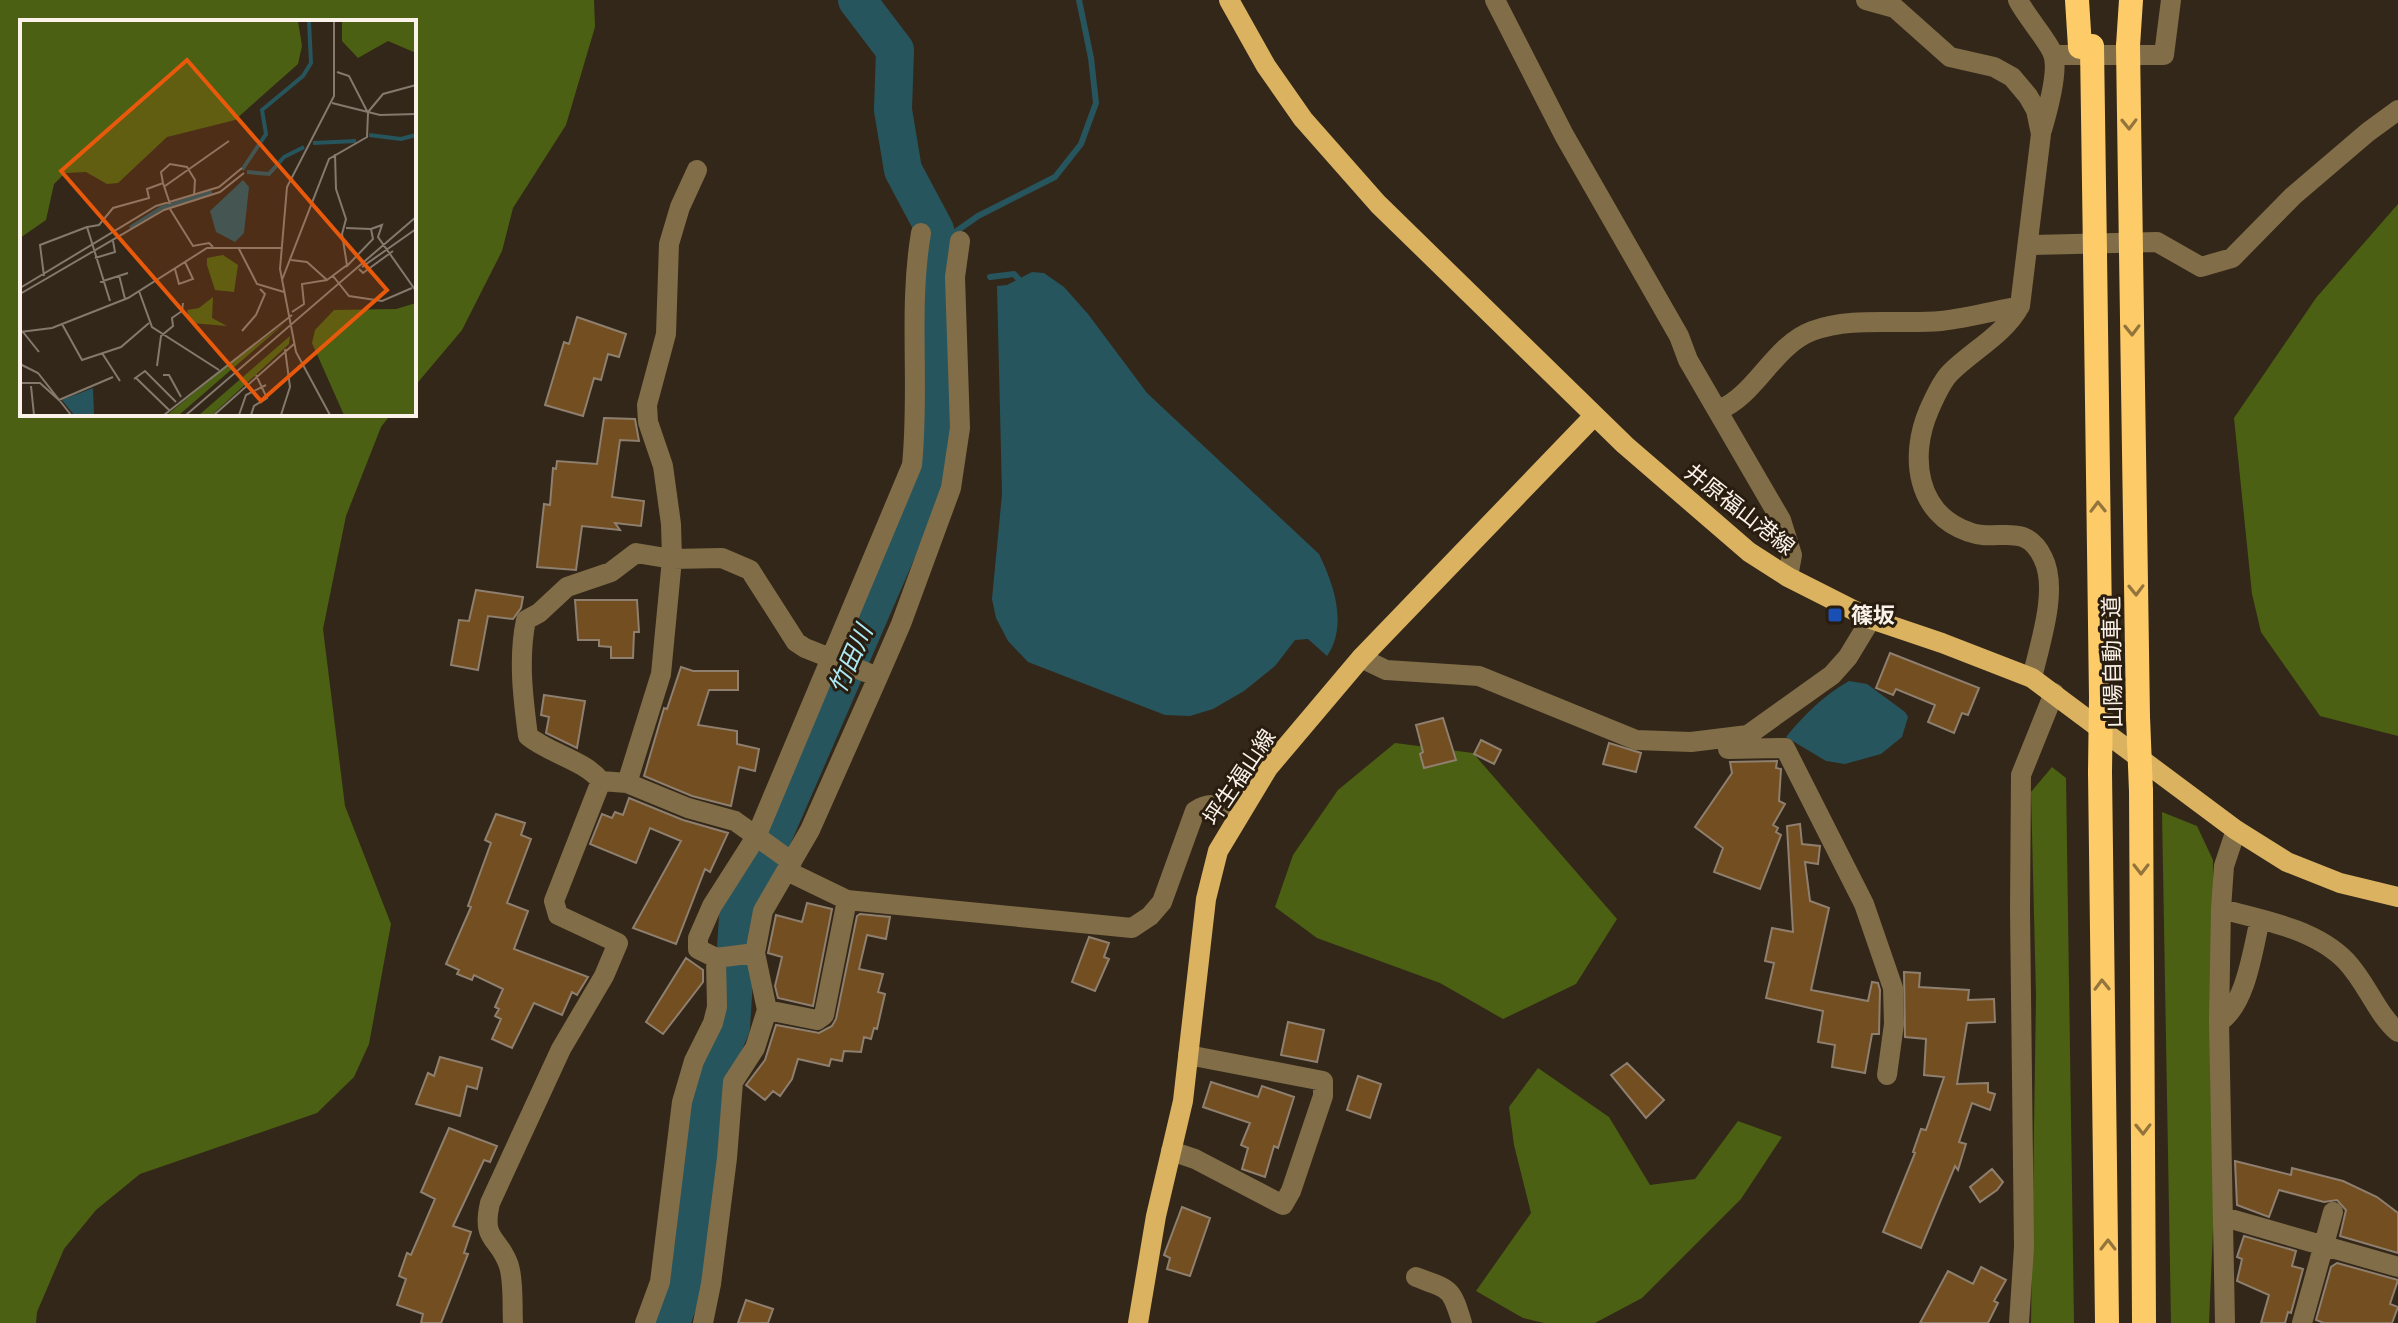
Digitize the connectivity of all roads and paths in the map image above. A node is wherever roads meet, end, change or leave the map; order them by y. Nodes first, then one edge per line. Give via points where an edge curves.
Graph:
1 (1229, 0) edge
2 (1495, 0) edge
3 (1866, 0) edge
4 (2018, 0) edge
5 (2077, 0) edge
6 (2092, 0) edge
7 (2131, 0) edge
8 (2137, 0) edge
9 (2171, 0) edge
10 (2129, 37) junction
11 (2086, 47) junction
12 (2054, 55) junction
13 (2398, 110) edge
14 (2041, 134) junction
15 (697, 170) dead end
16 (921, 233) dead end
17 (960, 241) dead end
18 (2029, 245) junction
19 (2020, 306) junction
20 (1719, 410) junction
21 (1594, 416) junction
22 (672, 559) junction
23 (1788, 577) junction
24 (1871, 619) junction
25 (1361, 658) junction
26 (835, 659) junction
27 (873, 676) junction
28 (2032, 678) junction
29 (2054, 693) junction
30 (1691, 742) junction
31 (601, 781) junction
32 (627, 783) junction
33 (1238, 815) junction
34 (2236, 830) junction
35 (758, 839) junction
36 (788, 863) junction
37 (2398, 897) edge
38 (847, 900) junction
39 (2221, 909) junction
40 (2260, 919) junction
41 (752, 953) junction
42 (718, 958) junction
43 (767, 1010) junction
44 (2219, 1022) junction
45 (2398, 1032) edge
46 (1188, 1055) junction
47 (1887, 1075) dead end
48 (1171, 1151) junction
49 (2333, 1212) dead end
50 (2224, 1217) junction
51 (2323, 1246) junction
52 (2398, 1267) edge
53 (1416, 1277) dead end
54 (513, 1323) edge
55 (645, 1323) edge
56 (703, 1323) edge
57 (1138, 1323) edge
58 (1462, 1323) edge
59 (2019, 1323) edge
60 (2107, 1323) edge
61 (2144, 1323) edge
62 (2225, 1323) edge
63 (2302, 1323) edge

1 - 21 main road, 井原福山港線 via 1266,66 1336,160
2 - 20 street via 1564,135
3 - 14 street via 1895,8 1950,57 2012,77 2036,110
4 - 12 street
5 - 11 highway
6 - 11 highway, 山陽自動車道
7 - 10 highway, 山陽自動車道
8 - 10 highway
9 - 12 street via 2164,55
10 -> 61 highway, 山陽自動車道, bridge
60 -> 11 highway, 山陽自動車道, bridge via 2094,191
12 - 14 street via 2051,100
13 - 18 street via 2293,196 2232,258 2201,267 2157,242
14 - 18 street
15 - 22 street via 669,244 666,334 647,405 663,466
16 - 26 street via 914,273 912,465
17 - 27 street via 955,277 960,428 951,488 901,624
18 - 19 street
19 - 20 street via 1944,321 1838,324 1811,332 1788,344 1732,405
19 - 28 street via 2011,322 1947,375 1920,431 1918,469 1922,489 1950,524 1972,534 2025,536 2046,562 2049,599
20 - 23 street via 1781,520 1792,555
21 - 23 main road, 井原福山港線 via 1715,525
21 - 25 main road, 坪生福山線
22 - 26 street via 722,558 750,570 796,642
22 - 31 street via 636,553 611,572 567,587 526,620 522,639 528,736
22 - 32 street via 661,674
23 - 24 main road, 井原福山港線
24 - 28 main road, 井原福山港線
24 - 30 street via 1832,675 1748,735
25 - 30 street via 1386,670 1479,676 1636,740
25 - 33 main road, 坪生福山線 via 1268,768
26 - 27 street
26 - 35 street
27 - 36 street via 810,830
28 - 29 main road, 井原福山港線
29 - 34 main road, 井原福山港線
29 - 59 street via 2021,775 2024,1247
30 - 47 street via 1692,749 1785,748 1864,904 1893,988
31 - 32 street
31 - 54 street via 554,901 558,915 618,943 561,1049 486,1222 509,1266
32 - 35 street via 735,821
33 - 38 street via 1219,804 1195,811 1162,902 1132,928
33 - 46 main road, 坪生福山線 via 1218,851 1206,899
34 - 37 main road, 井原福山港線 via 2287,862 2340,883
34 - 39 street via 2224,866
35 - 36 street
35 - 42 street via 712,906 698,938 698,949
36 - 38 street
36 - 41 street via 763,911
38 - 43 street via 824,1015 817,1020
39 - 40 street
39 - 44 street
40 - 44 street via 2246,979 2228,1016
40 - 45 street via 2319,940 2347,962
41 - 42 street
41 - 43 street
42 - 55 street via 717,1007 682,1102 660,1282
43 - 56 street via 755,1048 733,1082
44 - 50 street
46 - 48 main road, 坪生福山線
46 - 48 street via 1323,1081 1323,1096 1283,1205
48 - 57 main road, 坪生福山線
49 - 51 street
50 - 51 street
50 - 62 street
51 - 52 street
51 - 63 street
53 - 58 street via 1448,1289

